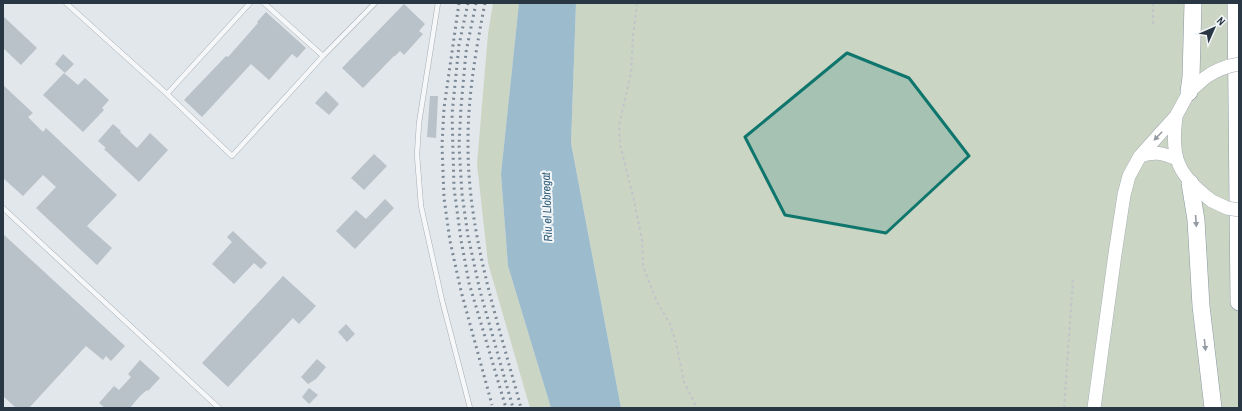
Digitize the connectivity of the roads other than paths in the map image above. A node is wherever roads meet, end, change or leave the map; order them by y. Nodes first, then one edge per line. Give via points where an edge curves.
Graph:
1 (66, 3) edge
2 (250, 3) edge
3 (264, 3) edge
4 (375, 3) edge
5 (438, 3) edge
6 (1193, 3) edge
7 (1236, 3) edge
8 (323, 56) junction
9 (1239, 64) edge
10 (1189, 92) junction
11 (167, 94) junction
12 (1176, 116) junction
13 (1140, 156) junction
14 (1177, 159) junction
15 (1190, 182) junction
16 (3, 208) edge
17 (1239, 210) edge
18 (1239, 302) edge
19 (219, 408) edge
20 (470, 408) edge
21 (1094, 408) edge
22 (1213, 408) edge

1 - 11 lane
2 - 11 lane
3 - 8 lane
4 - 8 lane
5 - 20 lane via 419,123 417,155 421,206
6 - 10 highway
7 - 18 highway
8 - 11 lane via 232,156
9 - 10 main road, bridge via 1214,71
10 - 12 main road
12 -> 13 main road
12 - 14 main road via 1173,134
13 - 14 main road via 1155,152
13 - 21 main road via 1131,170 1124,195
14 - 15 main road
15 - 17 main road, bridge via 1212,201
15 -> 22 highway via 1196,220 1201,306
16 - 19 lane

